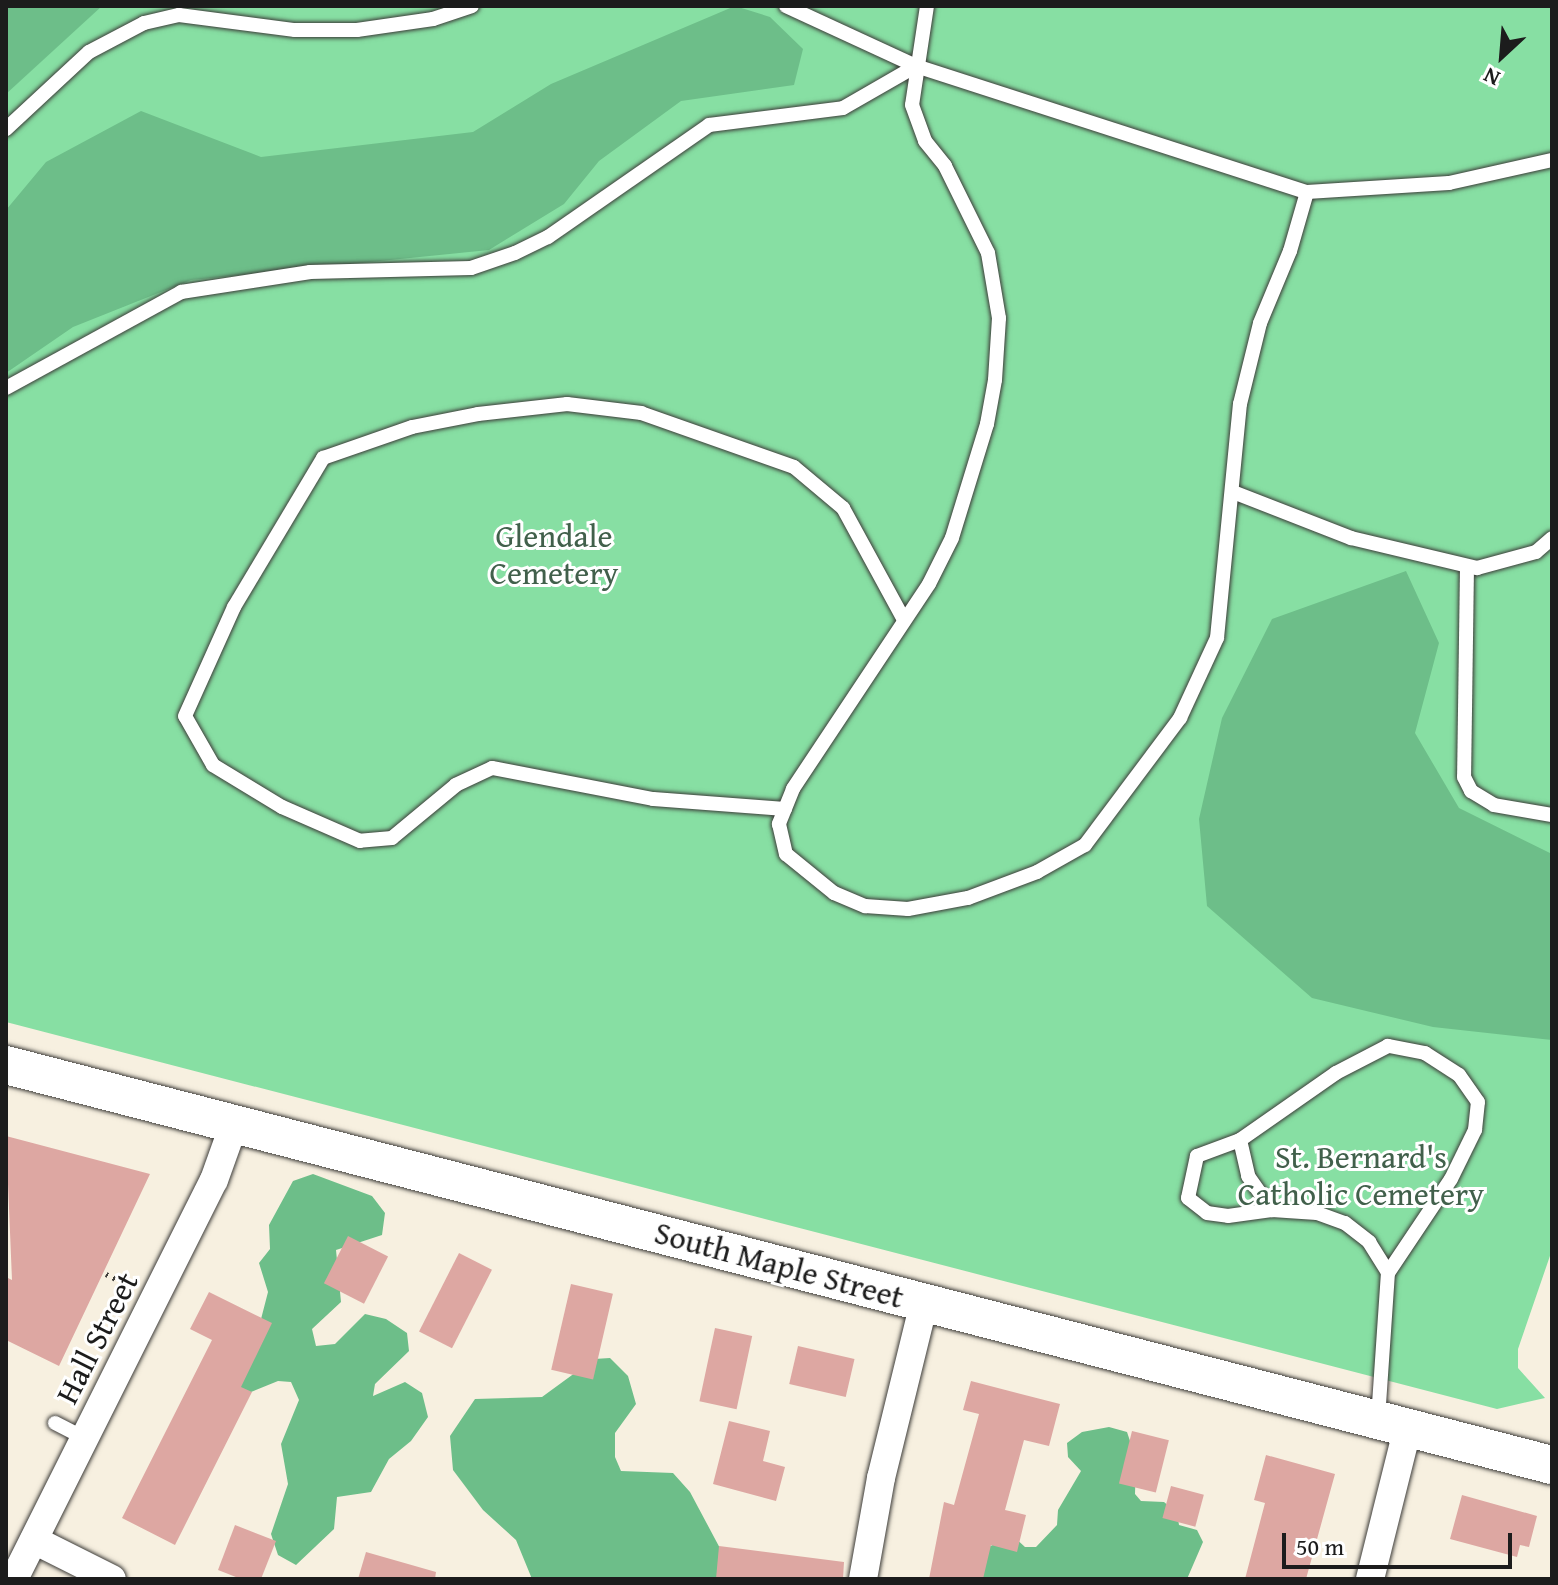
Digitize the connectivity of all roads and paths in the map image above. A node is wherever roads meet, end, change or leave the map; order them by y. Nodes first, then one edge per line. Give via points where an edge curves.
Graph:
1 (472, 6) edge
2 (786, 6) edge
3 (927, 6) edge
4 (916, 66) junction
5 (6, 129) edge
6 (1552, 160) edge
7 (1307, 192) junction
8 (6, 388) edge
9 (1233, 492) junction
10 (1552, 538) edge
11 (1467, 567) junction
12 (904, 620) junction
13 (785, 809) junction
14 (1552, 815) edge
15 (6, 1065) edge
16 (234, 1124) junction
17 (1240, 1140) junction
18 (1272, 1210) junction
19 (1388, 1273) junction
20 (106, 1274) dead end
21 (128, 1285) dead end
22 (924, 1303) junction
23 (55, 1423) dead end
24 (1393, 1423) junction
25 (84, 1438) junction
26 (1551, 1461) edge
27 (34, 1540) junction
28 (14, 1579) edge
29 (112, 1579) edge
30 (863, 1579) edge
31 (1370, 1579) edge

1 - 5 lane via 433,19 357,30 295,30 179,15 144,23 89,52
2 - 4 lane
3 - 4 lane
4 - 7 lane
4 - 8 lane via 843,108 709,125 548,237 515,253 471,268 310,272 181,292
4 - 12 lane via 912,105 925,141 945,166 988,253 999,318 987,424 956,523 929,584
6 - 7 lane via 1449,183
7 - 9 lane via 1246,374
9 - 11 lane via 1351,538
9 - 13 lane via 1217,638 1180,718 1085,845 1037,872 968,898 908,909 865,906 834,893 786,854 779,824
10 - 11 lane via 1536,552
11 - 14 lane via 1464,777 1471,791 1494,805
12 - 13 lane
12 - 13 lane via 843,508 794,467 641,413 567,404 478,414 412,427 323,458 234,607 185,716 213,765 282,807 360,841 392,838 456,785 492,768 653,799
15 - 16 main road, South Maple Street
16 - 22 main road, South Maple Street
16 - 25 street, Hall Street via 214,1180
17 - 18 lane via 1248,1176
17 - 18 lane via 1197,1156 1188,1198 1207,1213 1228,1216
17 - 19 lane via 1336,1073 1388,1046 1425,1053 1459,1075 1478,1102 1475,1130 1451,1179
18 - 19 lane via 1317,1213 1345,1223 1369,1242
19 - 24 lane
20 - 21 path
22 - 24 main road, South Maple Street
22 - 30 street via 881,1478
23 - 25 lane
24 - 26 main road, South Maple Street
24 - 31 street
25 - 27 street, Hall Street
27 - 28 street, Hall Street
27 - 29 street

